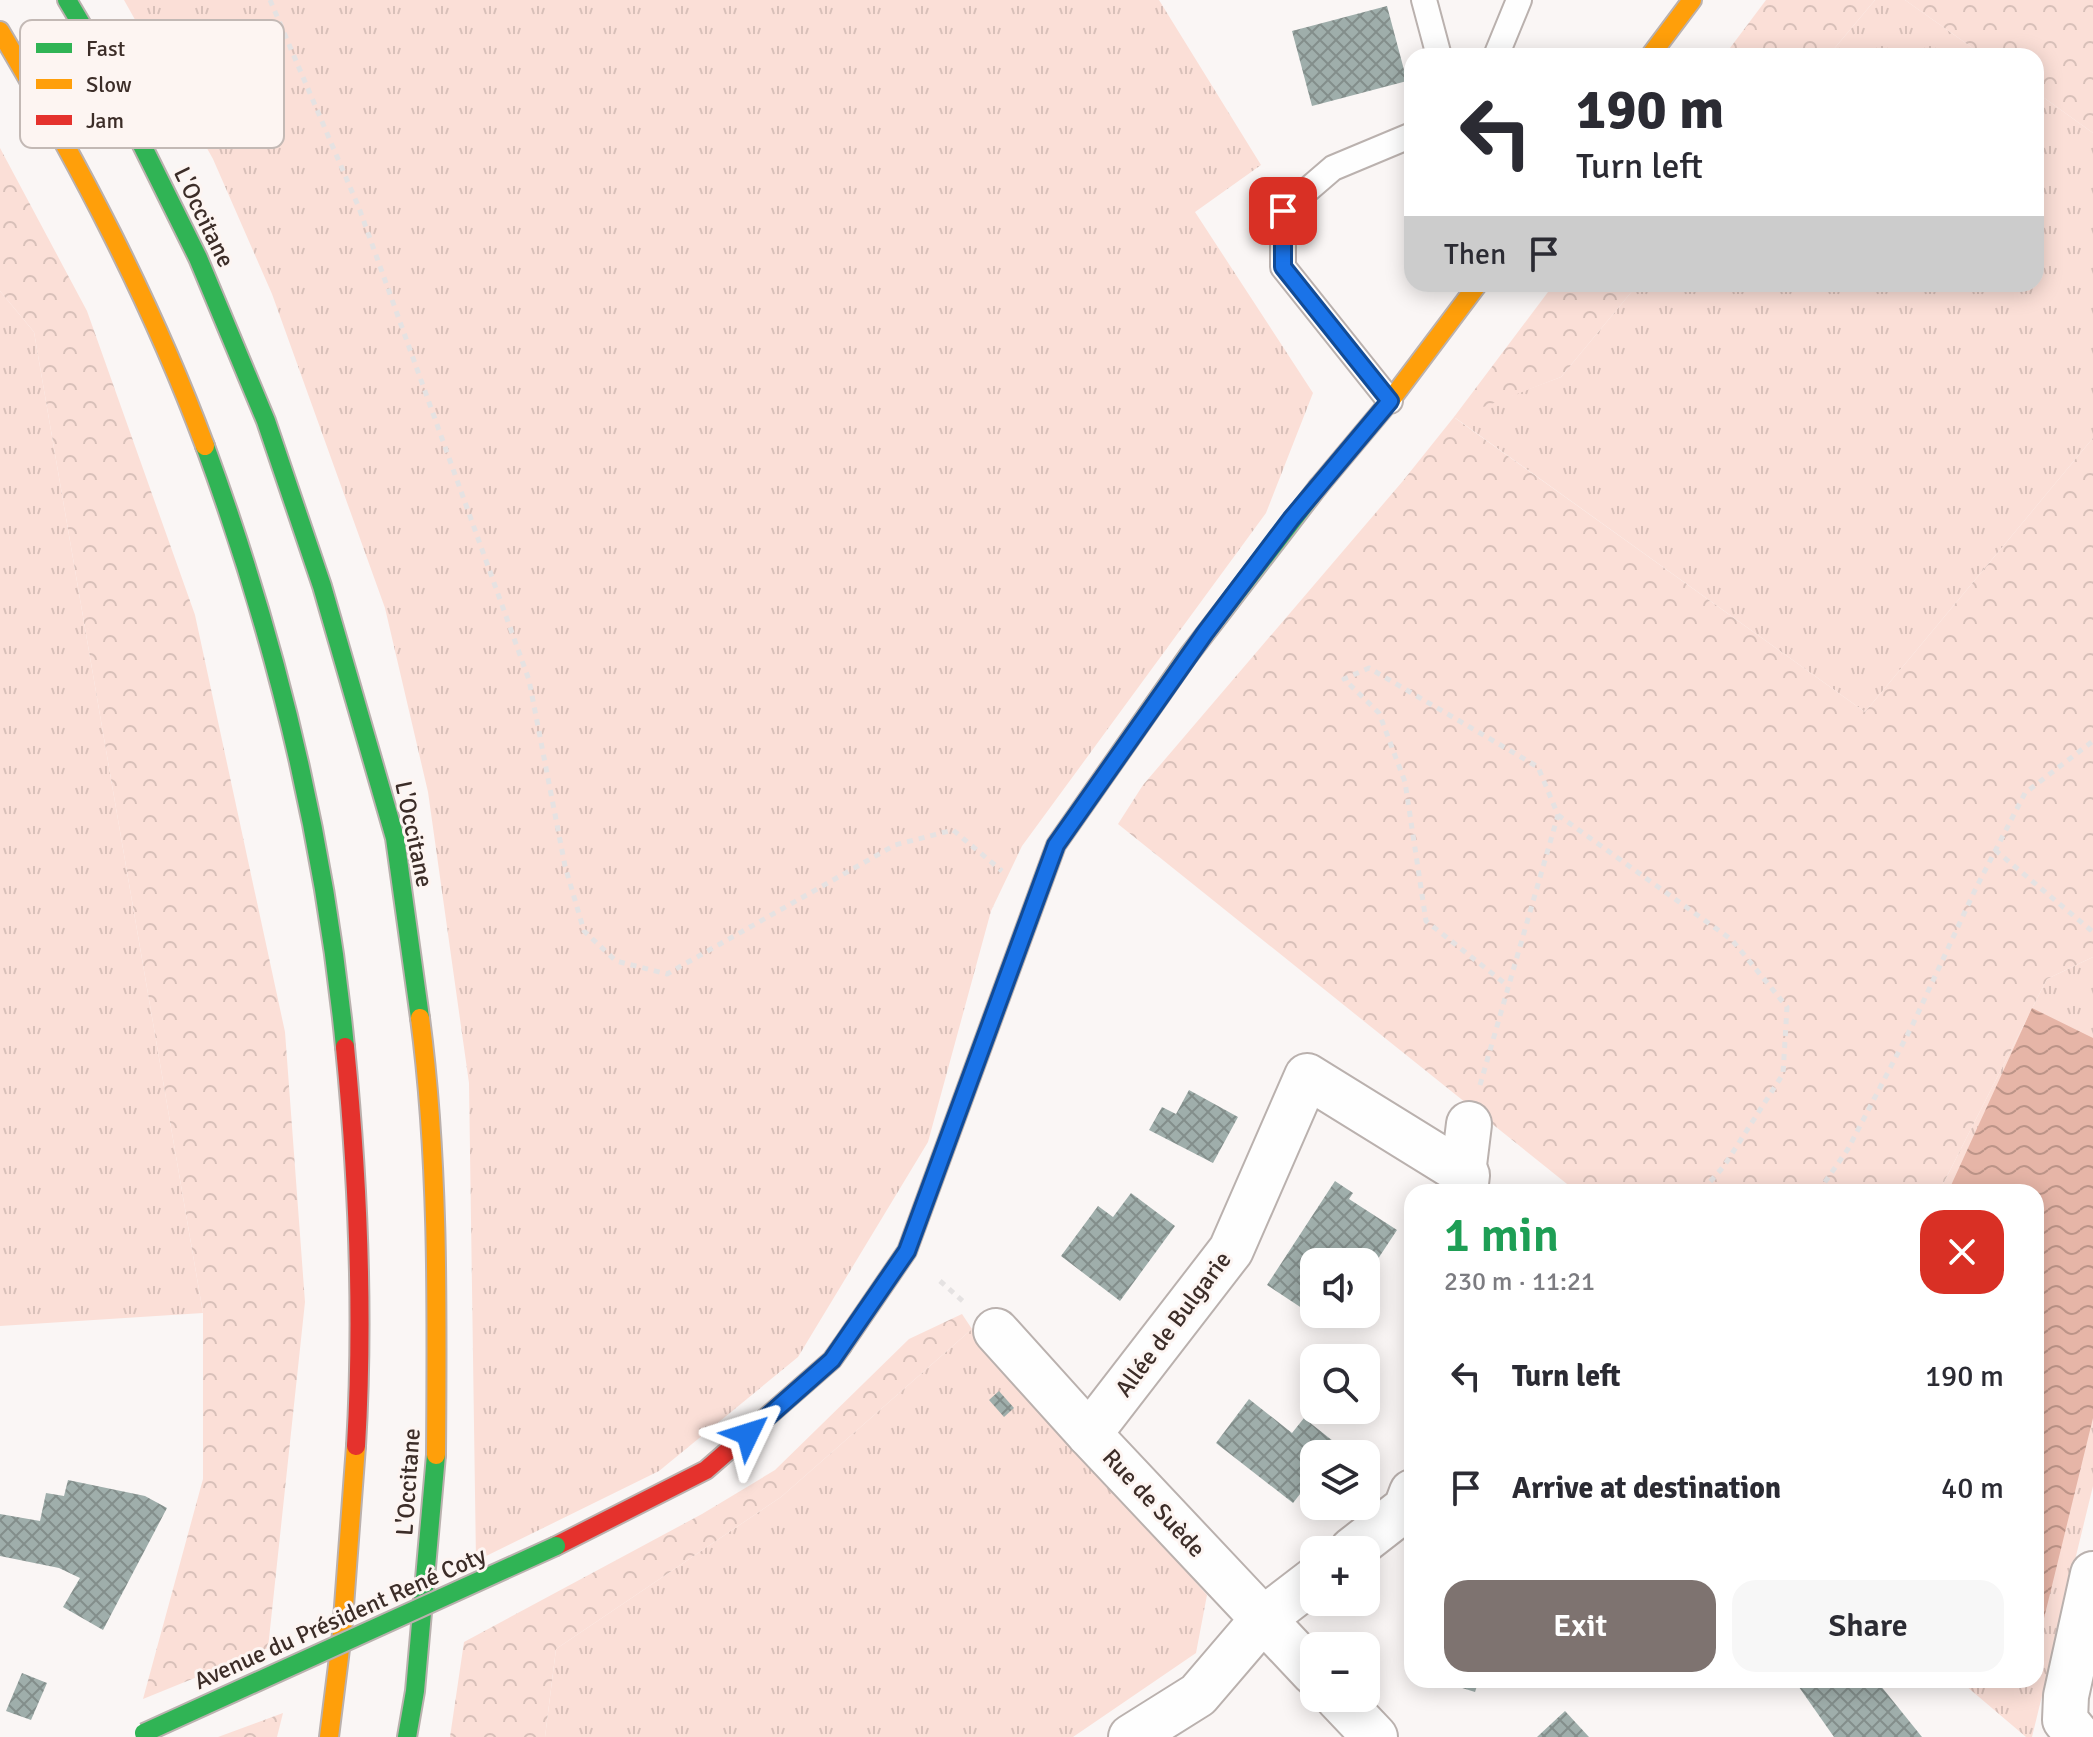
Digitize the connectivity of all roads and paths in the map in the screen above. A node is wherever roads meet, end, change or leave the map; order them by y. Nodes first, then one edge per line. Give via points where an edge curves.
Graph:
1 (67, 0) edge
2 (270, 0) edge
3 (1424, 0) edge
4 (1519, 0) edge
5 (1692, 0) edge
6 (79, 20) edge
7 (279, 20) edge
8 (0, 31) edge
9 (284, 33) edge
10 (1437, 48) edge
11 (1499, 48) edge
12 (1656, 48) edge
13 (20, 63) edge
14 (1404, 138) edge
15 (67, 148) edge
16 (143, 148) edge
17 (1472, 292) edge
18 (1390, 401) junction
19 (2093, 741) edge
20 (1558, 815) junction
21 (1995, 850) junction
22 (1035, 898) junction
23 (2093, 932) edge
24 (1508, 986) junction
25 (1469, 1124) joint
26 (1464, 1182) edge
27 (1708, 1184) edge
28 (1824, 1184) edge
29 (907, 1251) junction
30 (996, 1331) joint
31 (1089, 1434) junction
32 (1404, 1510) edge
33 (1370, 1536) edge
34 (2093, 1574) edge
35 (1300, 1591) edge
36 (1263, 1619) junction
37 (1300, 1658) edge
38 (1351, 1712) edge
39 (2072, 1728) edge
40 (142, 1735) edge
41 (329, 1737) edge
42 (407, 1737) edge
43 (1131, 1737) edge
44 (1375, 1737) edge

1 - 6 main road, L'Occitane
2 - 7 path
3 - 10 lane
4 - 11 lane
5 - 12 main road
8 - 13 main road
9 - 22 path via 359,208 529,680 565,866 584,931 616,961 667,974 895,845 953,830
14 - 18 lane via 1333,168 1283,211 1283,267
15 - 41 main road via 115,236 221,488 295,745 327,901 349,1082 360,1330 352,1526
16 - 42 main road, L'Occitane via 198,258 266,421 322,586 395,838 427,1073 437,1309 436,1463
17 - 18 main road, Avenue du Président René Coty
18 - 22 main road, Avenue du Président René Coty via 1291,519 1188,656 1056,845
19 - 21 path via 2025,793
20 - 24 path
20 - 24 path via 1538,767 1369,668 1344,679 1379,713 1405,782 1426,921
20 - 27 path via 1732,940 1787,1007 1783,1074
21 - 23 path
21 - 28 path via 1912,1026 1848,1149
22 - 29 main road, Avenue du Président René Coty
24 - 25 path
25 - 26 street
26 - 31 street, Allée de Bulgarie via 1307,1076 1231,1250
29 - 30 path
29 - 40 main road, Avenue du Président René Coty, bridge via 832,1360 706,1470 556,1546
30 - 31 street, Rue de Suède
31 - 36 street, Rue de Suède
32 - 33 street
34 - 39 street via 2066,1696
35 - 36 street
36 - 37 street, Rue de Suède
36 - 43 street via 1198,1695
38 - 44 street

